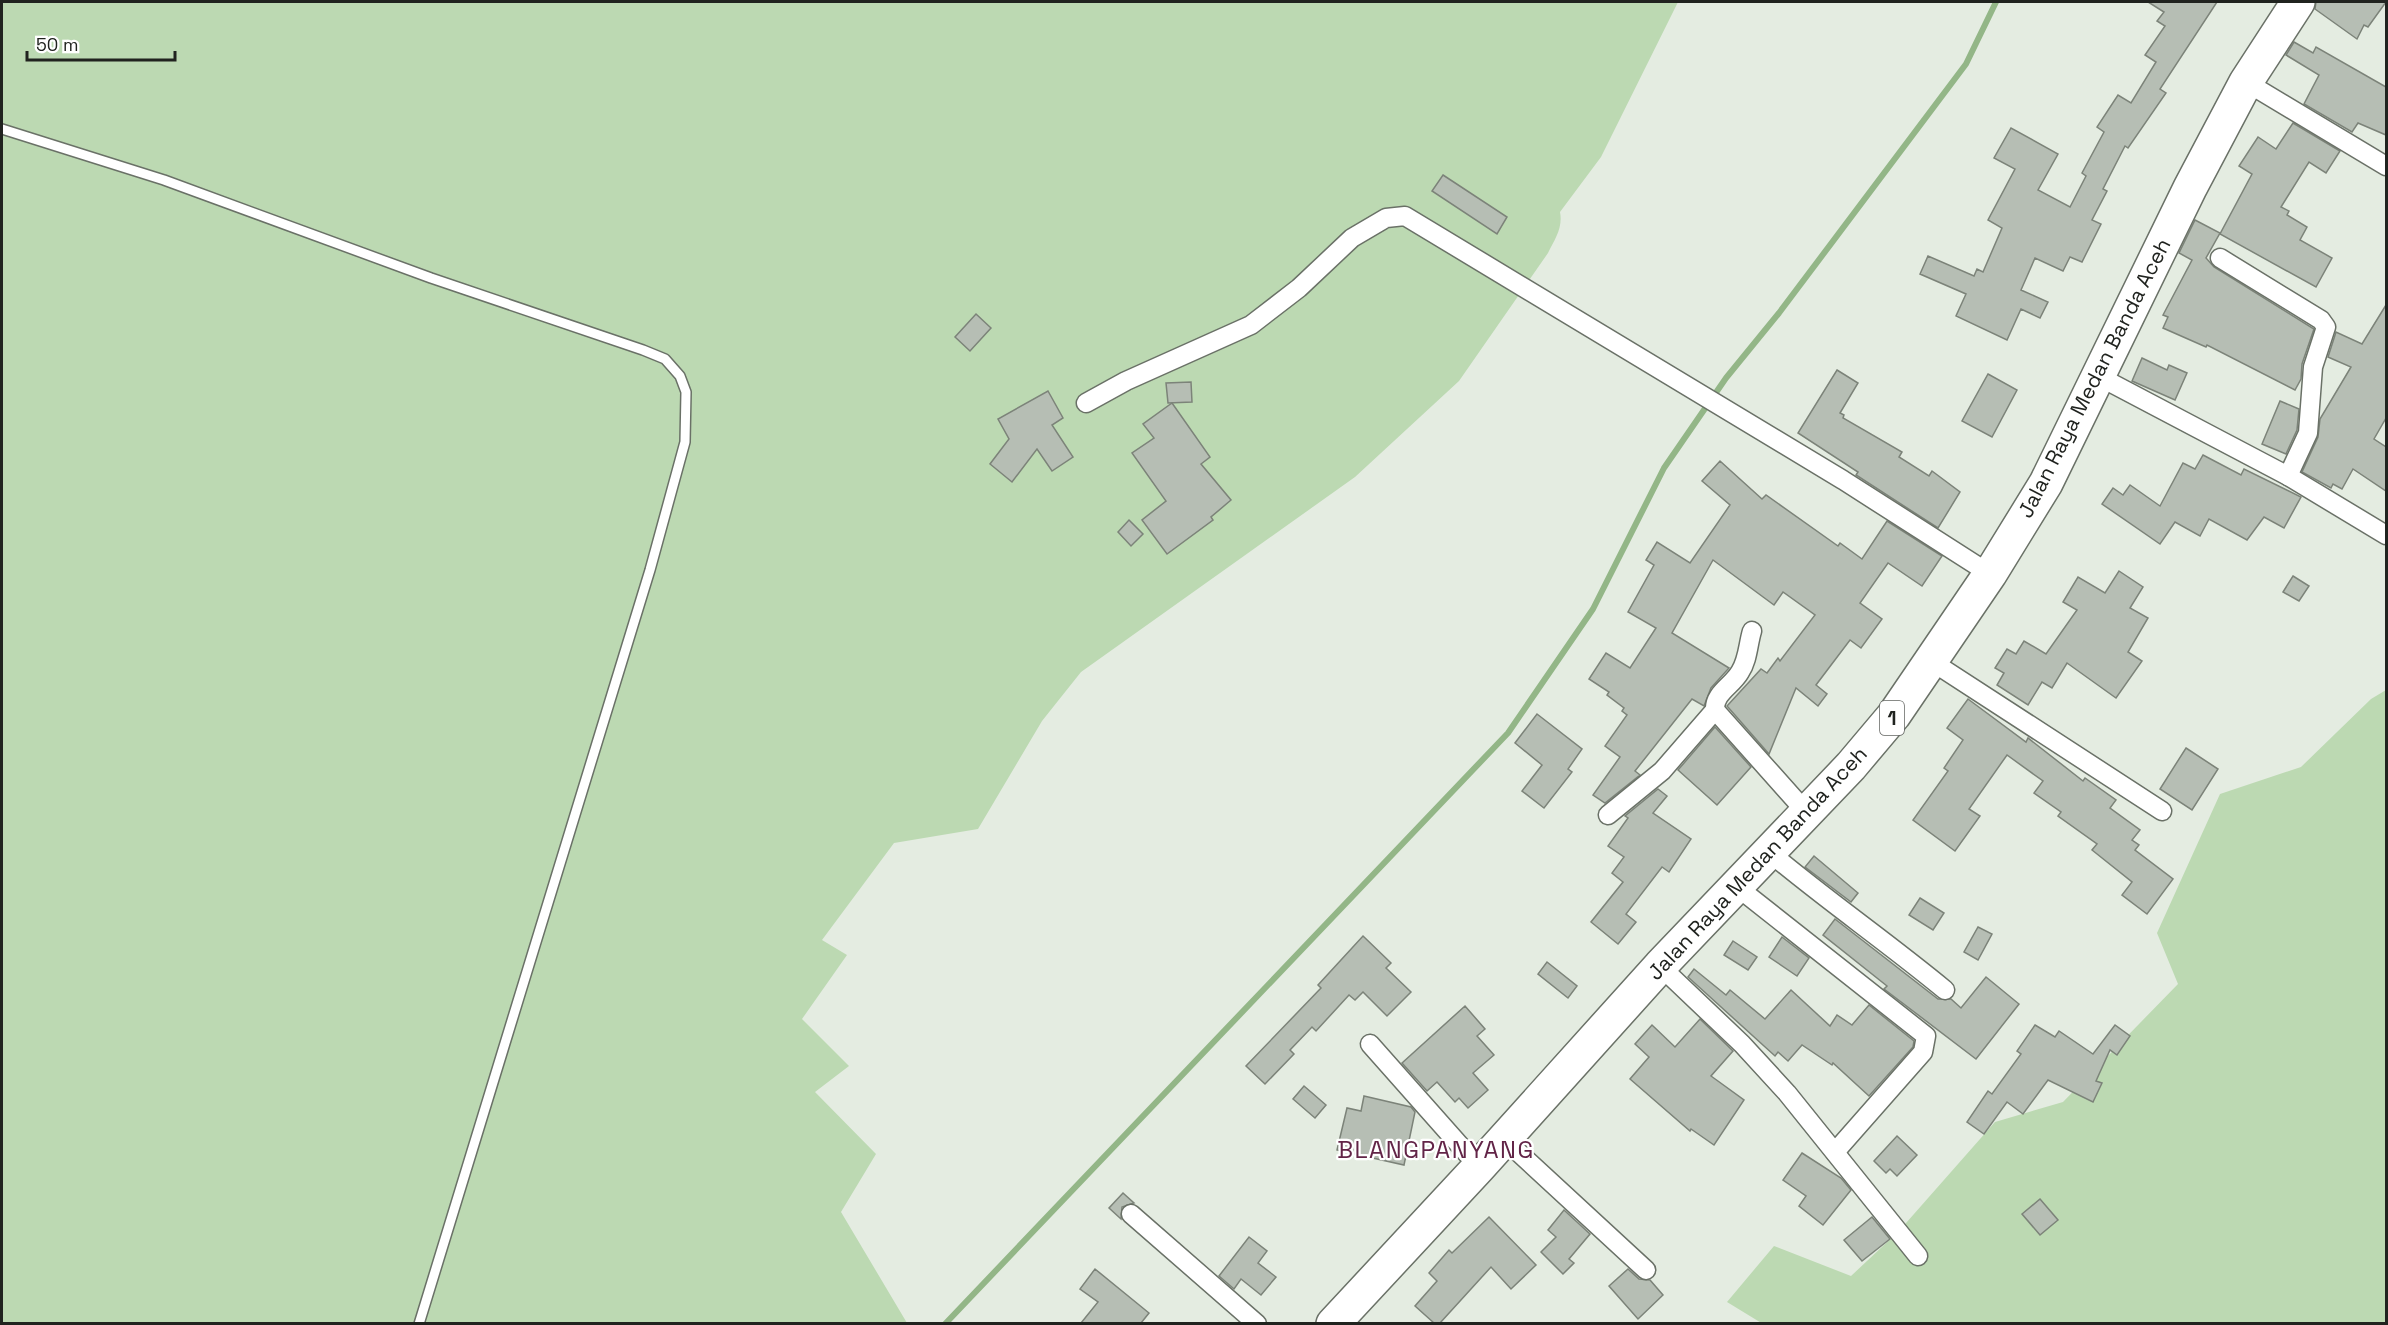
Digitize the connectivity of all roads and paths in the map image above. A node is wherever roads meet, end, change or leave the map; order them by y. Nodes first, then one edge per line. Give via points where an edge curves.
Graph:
1 (2298, 2) edge
2 (2246, 82) junction
3 (2, 129) edge
4 (2386, 166) edge
5 (2220, 258) dead end
6 (2098, 376) junction
7 (1086, 403) dead end
8 (2288, 476) junction
9 (2386, 535) edge
10 (1990, 574) junction
11 (1752, 631) dead end
12 (1931, 661) junction
13 (1715, 710) junction
14 (2162, 811) dead end
15 (1806, 812) junction
16 (1608, 815) dead end
17 (1768, 852) junction
18 (1736, 886) junction
19 (1660, 966) junction
20 (1945, 990) dead end
21 (1370, 1044) dead end
22 (1504, 1139) junction
23 (1835, 1152) junction
24 (1479, 1167) junction
25 (1131, 1214) dead end
26 (1918, 1256) dead end
27 (1646, 1270) dead end
28 (419, 1323) edge
29 (1257, 1323) edge
30 (1333, 1323) edge

1 - 2 highway, Jalan Raya Medan Banda Aceh / 1
2 - 4 street
2 - 6 highway, Jalan Raya Medan Banda Aceh / 1
3 - 28 lane via 164,180 431,278 644,350 665,359 680,376 686,392 685,442 650,570
5 - 8 street via 2321,320 2326,327 2313,367 2308,433
6 - 8 street
6 - 10 highway, Jalan Raya Medan Banda Aceh / 1 via 2046,483
7 - 10 street via 1251,325 1299,288 1352,237 1386,219 1411,218 1440,240 1746,421
8 - 9 street
10 - 12 highway, Jalan Raya Medan Banda Aceh / 1
11 - 13 street via 1743,667 1716,699
12 - 14 street
12 - 15 highway, Jalan Raya Medan Banda Aceh / 1 via 1894,715
13 - 15 street
13 - 16 street via 1662,771
15 - 17 highway, Jalan Raya Medan Banda Aceh / 1
17 - 18 highway, Jalan Raya Medan Banda Aceh / 1
17 - 20 street
18 - 19 highway, Jalan Raya Medan Banda Aceh / 1
18 - 23 street via 1926,1036 1923,1052
19 - 22 highway, Jalan Raya Medan Banda Aceh / 1
19 - 23 street via 1742,1044
21 - 24 street
22 - 24 highway, Jalan Raya Medan Banda Aceh / 1
22 - 27 street
23 - 26 street
24 - 30 highway, Jalan Raya Medan Banda Aceh / 1
25 - 29 street

